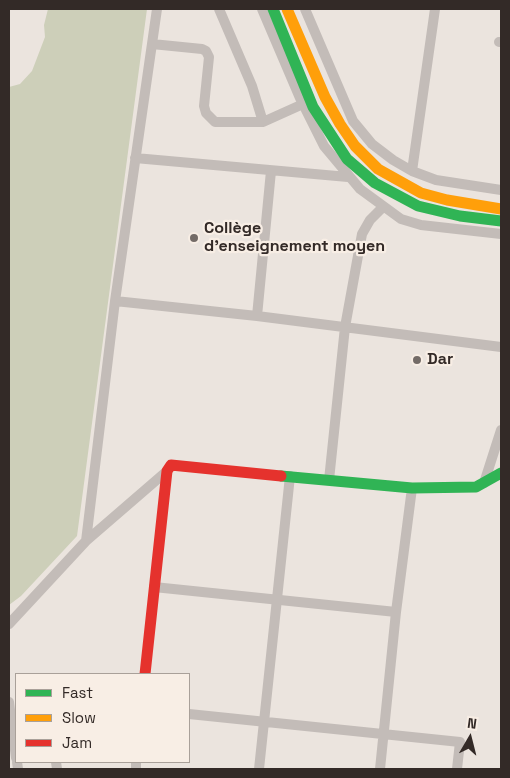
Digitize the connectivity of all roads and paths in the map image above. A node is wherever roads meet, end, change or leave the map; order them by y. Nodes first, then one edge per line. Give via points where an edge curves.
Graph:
1 (157, 9) edge
2 (219, 9) edge
3 (262, 9) edge
4 (273, 9) edge
5 (287, 9) edge
6 (305, 9) edge
7 (435, 9) edge
8 (152, 44) junction
9 (303, 104) junction
10 (263, 122) junction
11 (135, 158) junction
12 (271, 171) junction
13 (412, 171) junction
14 (348, 177) junction
15 (501, 190) edge
16 (383, 207) junction
17 (501, 209) edge
18 (501, 222) edge
19 (501, 234) edge
20 (115, 301) junction
21 (257, 316) junction
22 (345, 327) junction
23 (501, 347) edge
24 (501, 430) edge
25 (167, 471) junction
26 (501, 473) edge
27 (290, 476) junction
28 (329, 480) junction
29 (484, 483) junction
30 (412, 488) junction
31 (86, 541) junction
32 (154, 587) junction
33 (276, 598) junction
34 (396, 612) junction
35 (9, 624) edge
36 (145, 673) edge
37 (9, 702) edge
38 (190, 714) edge
39 (263, 722) junction
40 (384, 734) junction
41 (15, 752) edge
42 (259, 769) edge
43 (380, 769) edge
44 (457, 769) edge

1 - 8 street
2 - 10 street via 252,86
3 - 9 street
4 - 18 main road via 313,107 347,159 396,196 418,206
5 - 17 main road via 340,124 354,146 378,169 421,192
6 - 13 street via 354,121 372,144
7 - 13 street
8 - 10 street via 206,51 209,57 204,106 210,119 215,122
8 - 11 street
9 - 10 street
9 - 14 street via 324,146
11 - 12 street
11 - 20 street
12 - 14 street
12 - 21 street
13 - 15 street via 436,180
14 - 16 street
16 - 19 street via 422,225
16 - 22 street via 362,234
20 - 21 street
20 - 31 street
21 - 22 street
22 - 23 street
22 - 28 street
24 - 29 street
25 - 27 main road via 171,465 177,464
25 - 31 street
25 - 32 main road
26 - 29 main road
27 - 28 main road
27 - 33 street
28 - 30 main road
29 - 30 main road via 460,489
30 - 34 street
31 - 35 street
32 - 33 street
32 - 36 main road
33 - 34 street
33 - 39 street
34 - 40 street
37 - 41 street
38 - 39 street
39 - 40 street
39 - 42 street
40 - 43 street
40 - 44 street via 460,742

